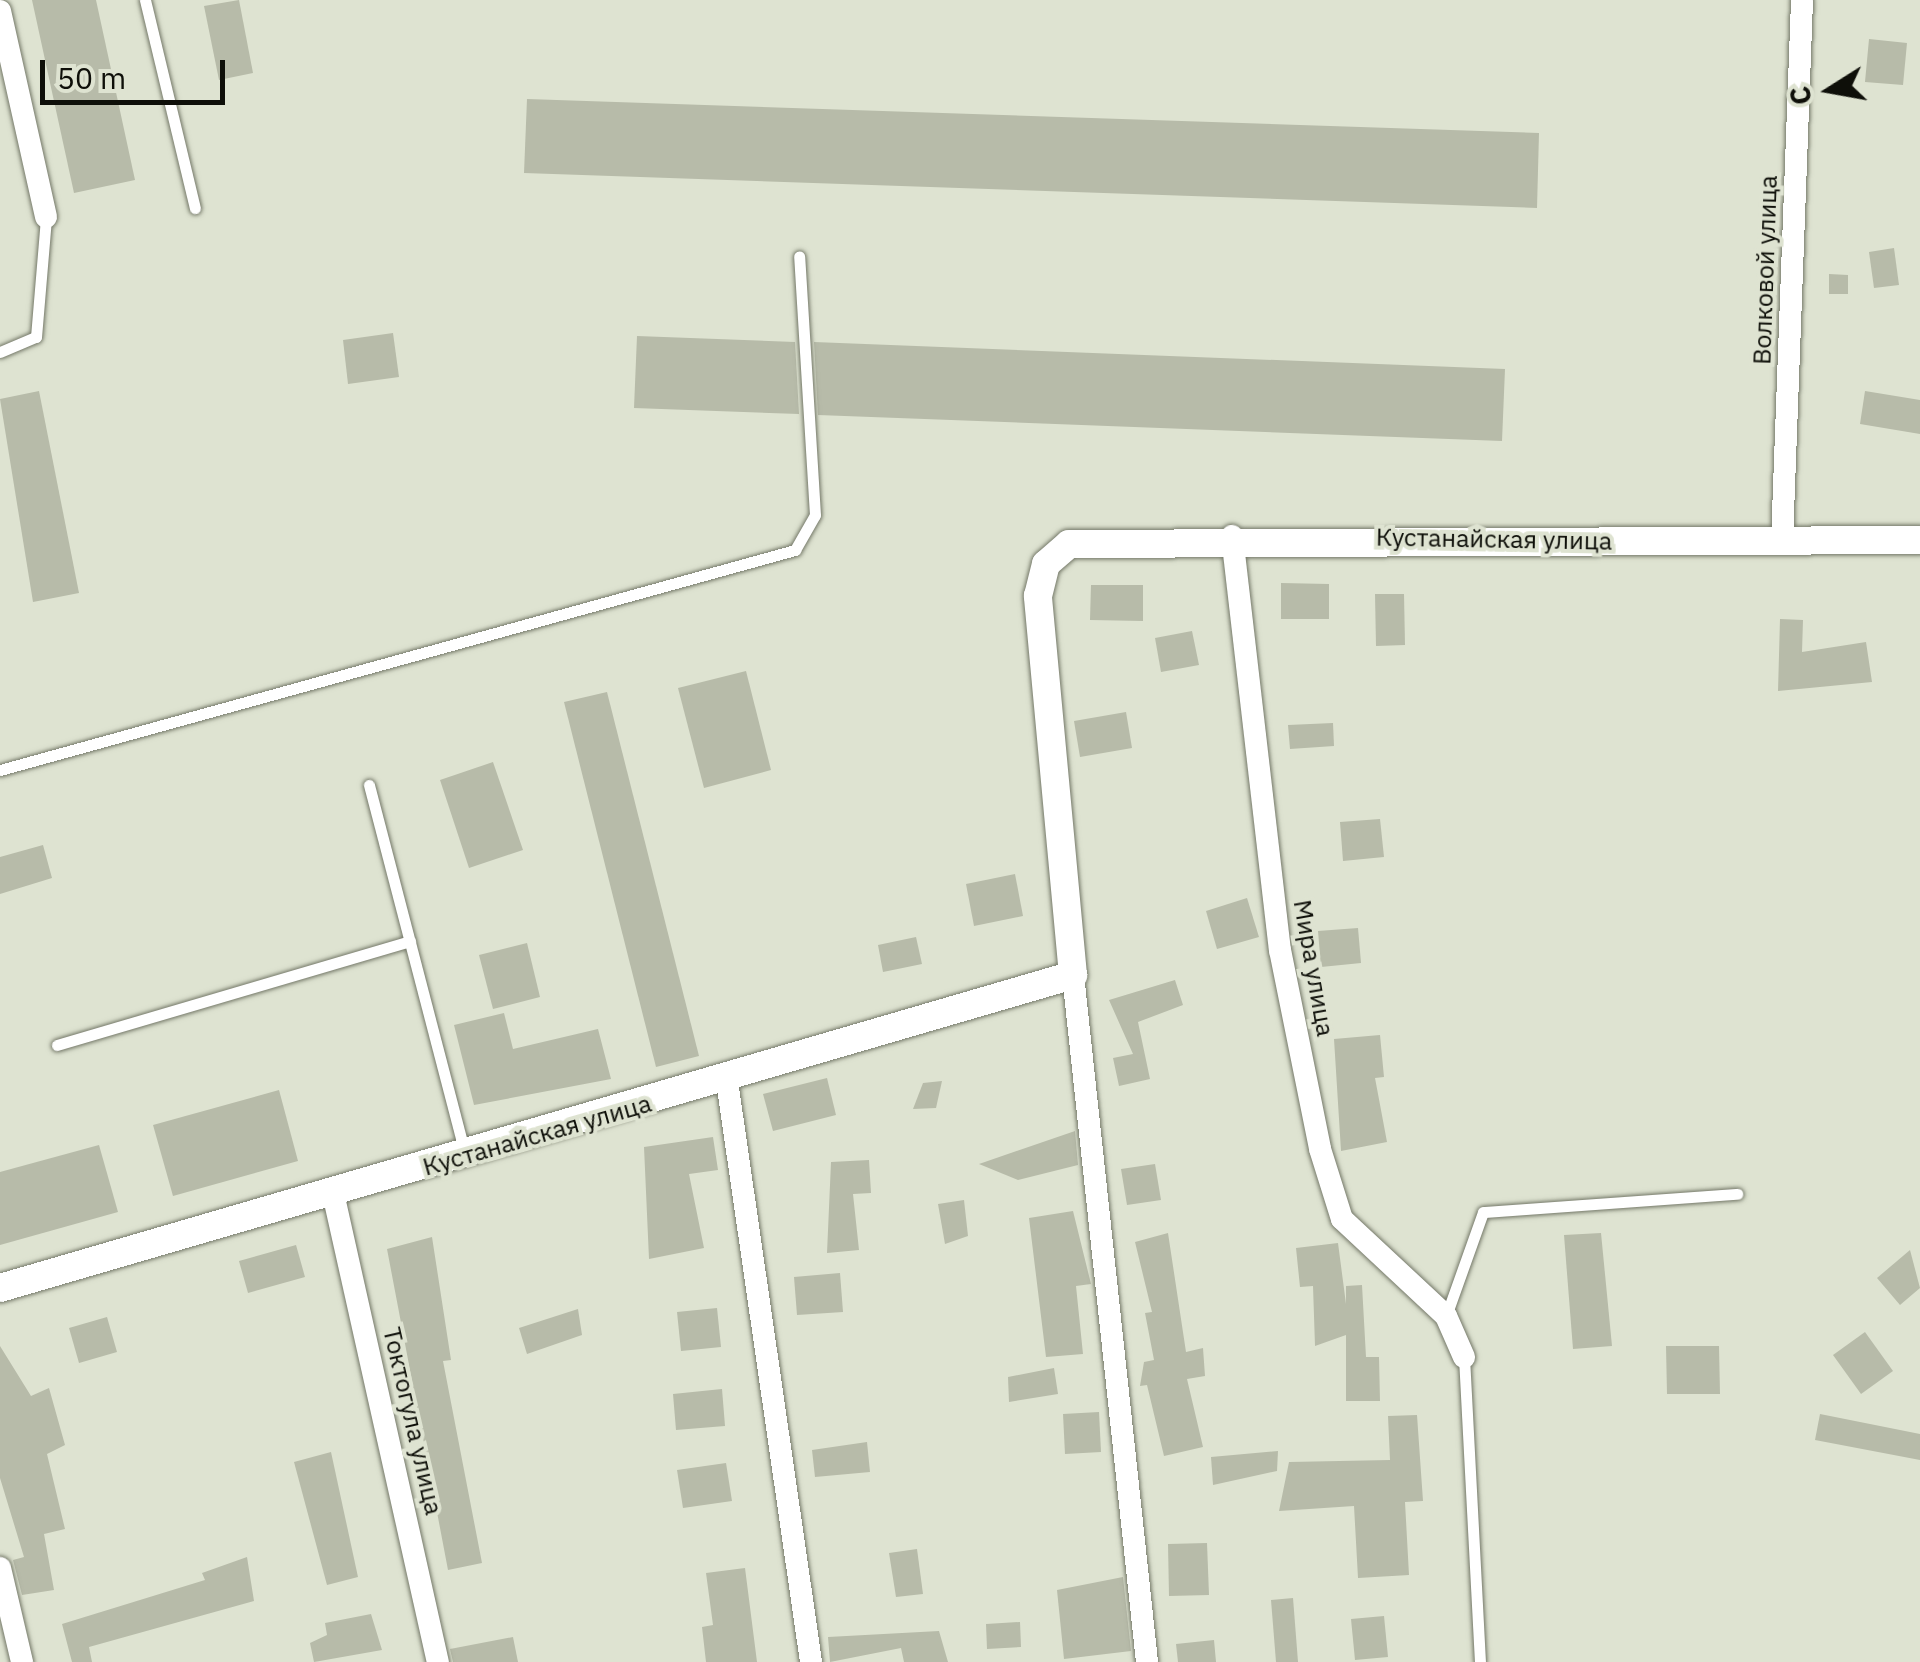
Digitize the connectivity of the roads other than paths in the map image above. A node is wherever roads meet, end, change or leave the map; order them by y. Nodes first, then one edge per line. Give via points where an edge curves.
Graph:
1 (145, 0) edge
2 (1802, 0) edge
3 (0, 12) edge
4 (195, 208) dead end
5 (46, 217) joint
6 (800, 256) dead end
7 (0, 352) edge
8 (1232, 536) junction
9 (1920, 540) edge
10 (1782, 542) junction
11 (0, 770) edge
12 (369, 786) dead end
13 (410, 941) junction
14 (1073, 975) junction
15 (57, 1045) dead end
16 (727, 1081) junction
17 (465, 1155) junction
18 (333, 1193) junction
19 (1737, 1194) dead end
20 (0, 1288) edge
21 (1446, 1316) junction
22 (1464, 1357) joint
23 (0, 1568) edge
24 (22, 1662) edge
25 (438, 1662) edge
26 (811, 1662) edge
27 (1146, 1662) edge
28 (1480, 1662) edge

1 - 4 lane
2 - 10 street, Волковой улица
3 - 5 street
5 - 7 lane via 36,337
6 - 11 lane via 815,515 795,550
8 - 10 street, Кустанайская улица
8 - 14 street, Кустанайская улица via 1068,544 1046,564 1038,596
8 - 21 street, Мира улица via 1280,950 1320,1149 1342,1219
9 - 10 street, Кустанайская улица
12 - 13 lane
13 - 15 lane
13 - 17 lane
14 - 16 street, Кустанайская улица
14 - 27 street
16 - 17 street, Кустанайская улица
16 - 26 street
17 - 18 street, Кустанайская улица
18 - 20 street, Кустанайская улица
18 - 25 street, Токтогула улица
19 - 21 lane via 1484,1212
21 - 22 street, Мира улица
22 - 28 lane
23 - 24 street

